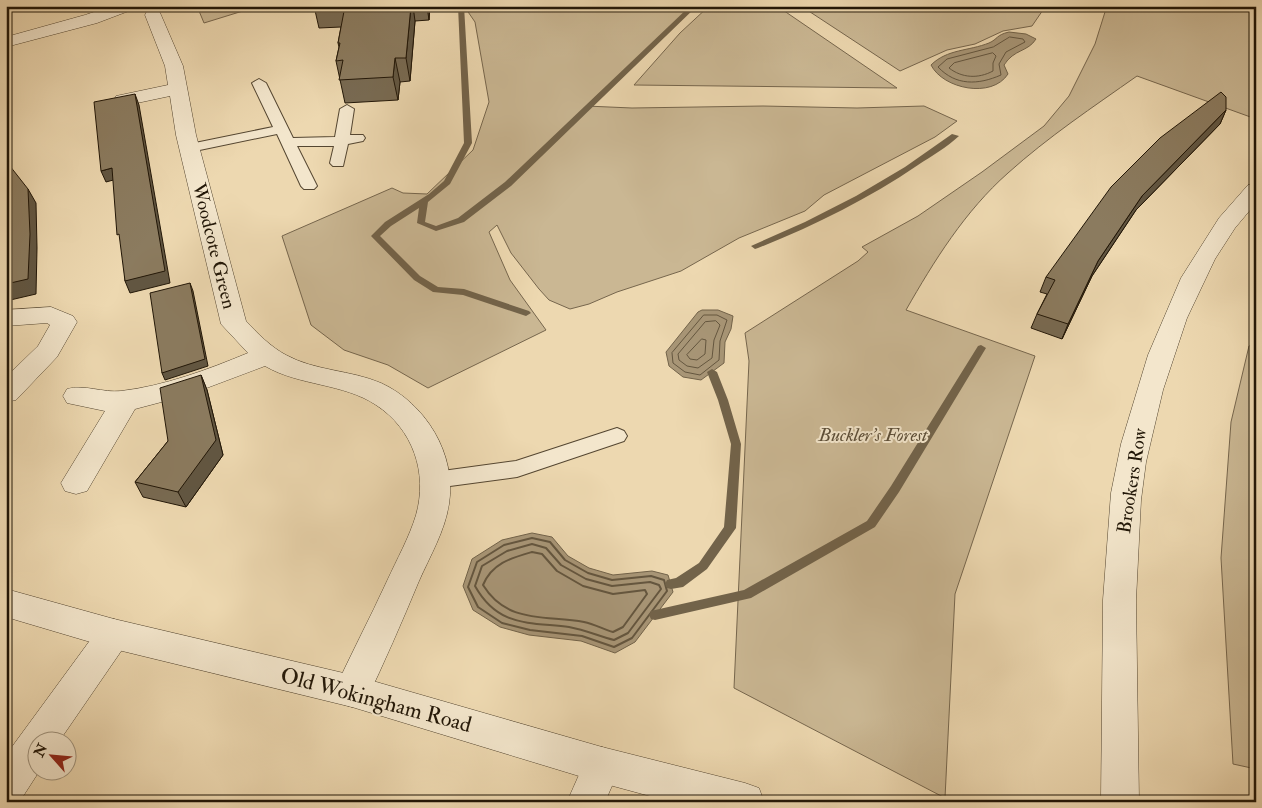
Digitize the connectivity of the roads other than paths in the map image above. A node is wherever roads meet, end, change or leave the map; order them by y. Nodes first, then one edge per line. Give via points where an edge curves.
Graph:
1 (128, 6) edge
2 (153, 15) dead end
3 (6, 42) edge
4 (259, 83) dead end
5 (178, 89) junction
6 (123, 100) edge
7 (347, 109) edge
8 (285, 136) junction
9 (358, 138) dead end
10 (342, 141) junction
11 (190, 148) junction
12 (338, 163) dead end
13 (309, 186) dead end
14 (1256, 190) edge
15 (6, 318) edge
16 (266, 354) junction
17 (6, 393) edge
18 (77, 396) dead end
19 (126, 400) junction
20 (616, 436) dead end
21 (435, 480) junction
22 (76, 483) dead end
23 (6, 603) edge
24 (114, 634) junction
25 (352, 691) junction
26 (46, 730) edge
27 (28, 756) edge
28 (602, 765) junction
29 (6, 788) edge
30 (586, 802) edge
31 (746, 802) edge
32 (1120, 802) edge

1 - 3 street
2 - 5 street, Woodcote Green via 174,66
4 - 8 lane
5 - 6 street
5 - 11 street, Woodcote Green
7 - 10 lane
8 - 10 lane
8 - 11 lane
8 - 13 lane
9 - 10 lane
10 - 12 lane
11 - 16 street, Woodcote Green via 234,324
14 - 32 street, Brookers Row via 1211,244 1193,274 1144,408 1130,472 1118,585
15 - 17 street via 50,315 64,322 48,351
16 - 19 street via 158,394
16 - 21 street, Woodcote Green via 284,365 341,379 394,403 422,436 430,452
18 - 19 street via 101,401
19 - 22 street
20 - 21 lane via 517,469
21 - 25 street, Woodcote Green via 434,504 425,530 380,637
23 - 24 street, Old Wokingham Road
24 - 25 street, Old Wokingham Road
24 - 26 street
25 - 28 street, Old Wokingham Road
27 - 29 street
28 - 30 street
28 - 31 street, Old Wokingham Road

